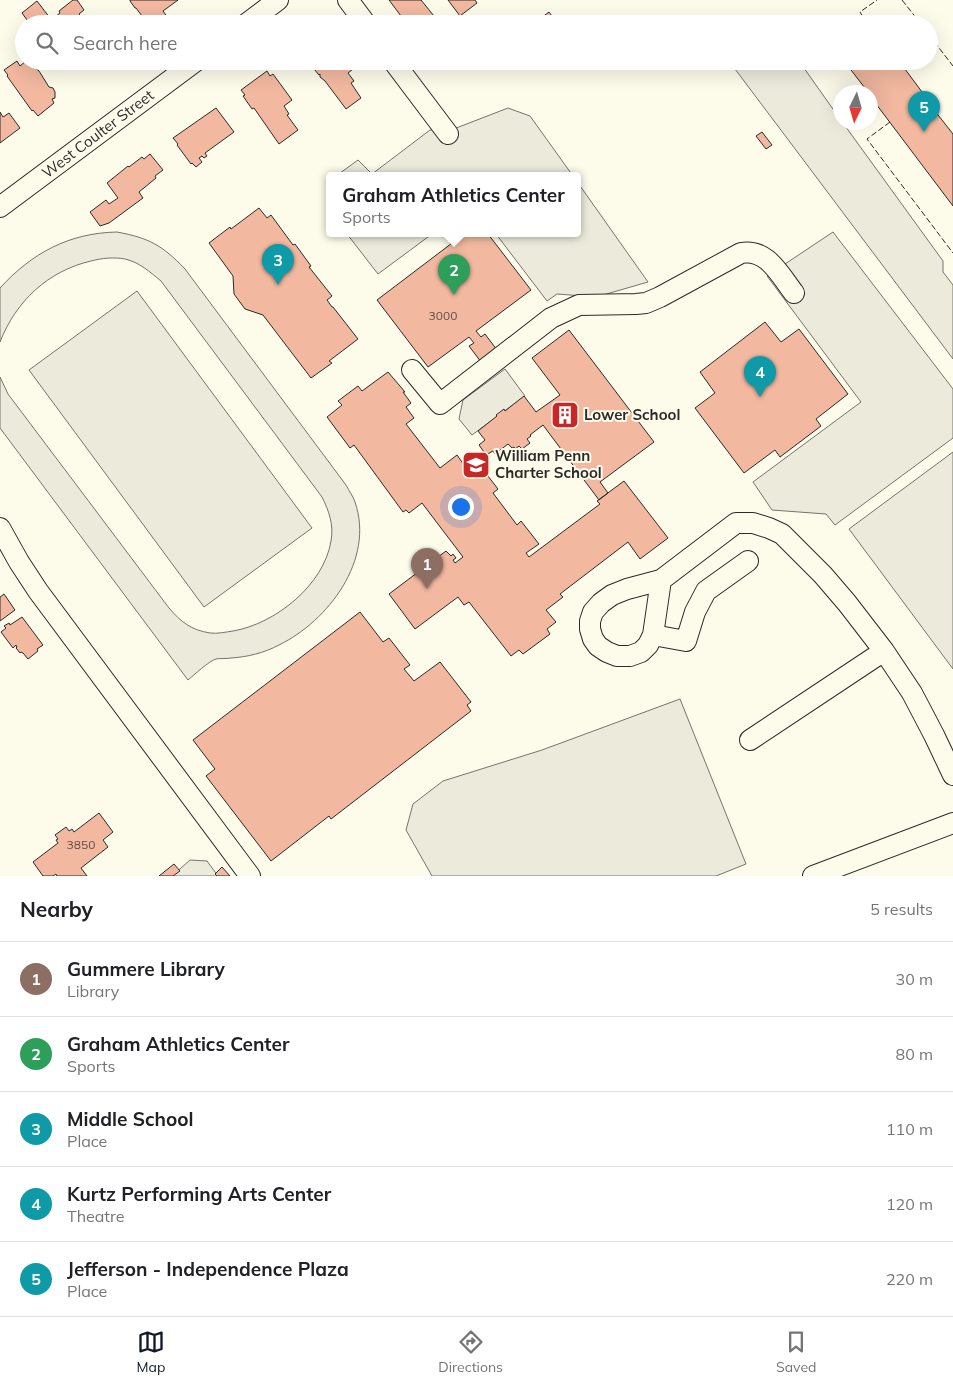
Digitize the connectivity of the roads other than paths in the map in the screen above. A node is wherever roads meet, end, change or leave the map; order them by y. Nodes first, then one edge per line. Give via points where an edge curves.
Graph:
1 (278, 0) edge
2 (348, 0) edge
3 (258, 15) edge
4 (359, 15) edge
5 (184, 70) edge
6 (401, 70) edge
7 (448, 134) dead end
8 (0, 207) edge
9 (794, 293) dead end
10 (412, 370) dead end
11 (0, 528) edge
12 (748, 561) dead end
13 (661, 580) junction
14 (653, 635) junction
15 (884, 651) junction
16 (750, 740) dead end
17 (953, 776) edge
18 (953, 823) edge
19 (841, 871) edge
20 (250, 876) edge
21 (813, 876) edge

1 - 3 street
2 - 4 street
5 - 8 street, West Coulter Street
6 - 7 street
9 - 10 street via 772,264 750,251 646,303 579,305 551,318 440,404
11 - 20 street via 38,591
12 - 14 street via 706,591 694,612 686,641
13 - 14 street
13 - 14 street via 612,595 600,603 590,621 593,639 598,646 617,656 641,652
13 - 15 street via 736,523 770,528 782,534 823,574
15 - 16 street
15 - 17 street via 916,701
18 - 19 street
19 - 21 street

